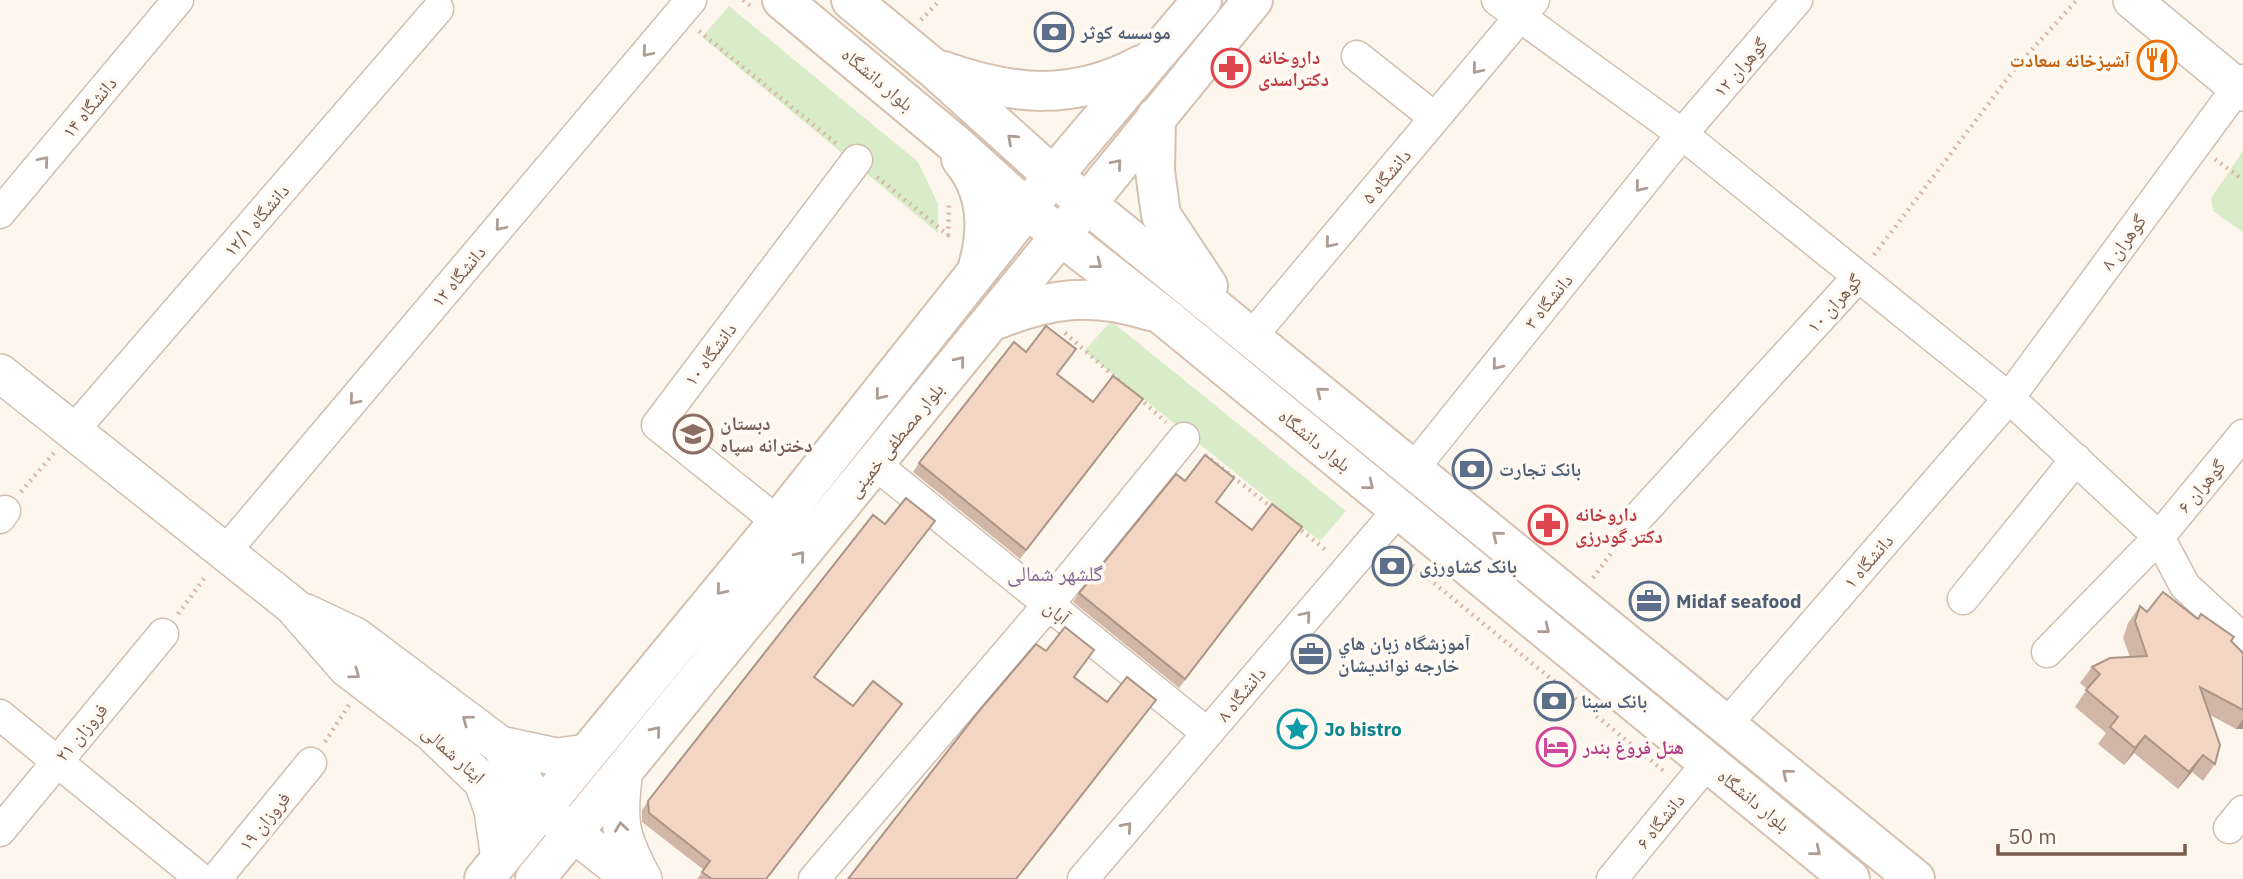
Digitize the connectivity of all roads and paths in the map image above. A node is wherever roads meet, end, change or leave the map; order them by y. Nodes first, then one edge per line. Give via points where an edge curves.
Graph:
1 (178, 0) edge
2 (743, 0) edge
3 (851, 0) edge
4 (1202, 0) edge
5 (1253, 0) edge
6 (1797, 0) edge
7 (2077, 0) edge
8 (2132, 0) edge
9 (768, 4) edge
10 (1517, 5) edge
11 (685, 7) edge
12 (438, 9) dead end
13 (1357, 56) dead end
14 (1152, 59) junction
15 (932, 67) junction
16 (2241, 86) edge
17 (1156, 117) junction
18 (1435, 118) junction
19 (930, 122) junction
20 (1682, 134) junction
21 (857, 160) junction
22 (1053, 176) junction
23 (949, 197) dead end
24 (1086, 201) junction
25 (1027, 209) junction
26 (0, 213) edge
27 (1060, 234) junction
28 (974, 278) junction
29 (1857, 278) junction
30 (1163, 316) junction
31 (993, 321) junction
32 (1242, 328) junction
33 (0, 373) edge
34 (2009, 398) junction
35 (73, 431) junction
36 (2243, 435) edge
37 (1184, 438) dead end
38 (2076, 459) junction
39 (875, 464) junction
40 (1414, 468) junction
41 (1399, 509) junction
42 (3, 514) edge
43 (778, 522) junction
44 (1632, 524) joint
45 (2159, 537) junction
46 (225, 552) junction
47 (1963, 599) dead end
48 (1576, 601) junction
49 (1048, 605) junction
50 (293, 606) junction
51 (163, 634) joint
52 (2243, 639) edge
53 (2047, 652) dead end
54 (365, 681) junction
55 (0, 715) edge
56 (1727, 724) junction
57 (1207, 733) junction
58 (500, 745) junction
59 (587, 752) junction
60 (57, 762) junction
61 (1707, 762) junction
62 (311, 763) joint
63 (624, 770) junction
64 (483, 782) junction
65 (541, 808) junction
66 (0, 831) edge
67 (571, 834) junction
68 (492, 869) edge
69 (201, 879) edge
70 (216, 879) edge
71 (535, 879) edge
72 (632, 879) edge
73 (643, 879) edge
74 (814, 879) edge
75 (1083, 879) edge
76 (1612, 879) edge
77 (1850, 879) edge
78 (1915, 879) edge

26 -> 1 street, دانشگاه ۱۴
2 - 9 path
3 - 15 main road
4 - 14 main road, بلوار مصطفی خمینی
5 - 17 main road, بلوار مصطفی خمینی
6 - 20 street, گوهران ۱۲
7 - 29 path, گوهران ۱۰ via 2017,66
8 - 16 street
9 - 19 main road, بلوار دانشگاه
10 -> 18 street, دانشگاه ۵
10 - 20 street
11 - 21 path
11 -> 46 street, دانشگاه ۱۲
12 - 35 street, دانشگاه ۱۲/۱
13 - 18 street
14 - 15 main road via 1095,85 1054,91 975,82
14 - 22 main road, بلوار مصطفی خمینی
22 -> 15 main road
16 - 34 street, گوهران ۸
24 -> 17 main road, بلوار مصطفی خمینی
17 - 32 main road via 1155,171 1161,215
18 -> 32 street, دانشگاه ۵
19 - 25 main road, بلوار دانشگاه
19 - 28 main road via 966,164 982,195 986,225
20 - 29 street
20 -> 40 street, دانشگاه ۳
21 - 23 path via 948,235
21 - 43 street, دانشگاه ۱۰ via 657,425
22 - 24 main road
22 - 25 main road, بلوار مصطفی خمینی
24 - 27 main road, بلوار مصطفی خمینی
24 - 32 main road
25 - 27 main road, بلوار دانشگاه
25 - 28 main road, بلوار مصطفی خمینی
27 -> 30 main road, بلوار دانشگاه
27 - 31 main road, بلوار مصطفی خمینی
28 -> 43 main road, بلوار مصطفی خمینی
29 - 34 street
29 - 44 street, گوهران ۱۰
30 - 31 main road via 1121,302 1082,298 1033,305
30 -> 41 main road, بلوار دانشگاه
39 -> 31 main road, بلوار مصطفی خمینی
40 -> 32 main road
33 - 35 street, ایثار شمالی
34 - 38 street
34 - 56 street, دانشگاه ۱
35 - 42 path
35 - 46 street, ایثار شمالی
36 - 45 street, گوهران ۶
37 - 49 street
38 - 45 street
38 - 47 street
39 - 49 street, آبان
63 -> 39 main road, بلوار مصطفی خمینی
48 -> 40 main road
57 -> 41 street, دانشگاه ۸
41 -> 61 main road, بلوار دانشگاه
43 -> 59 main road, بلوار مصطفی خمینی
44 - 48 path
45 - 52 street via 2185,586
45 - 53 street, گوهران ۶
46 - 50 street, ایثار شمالی
46 - 51 path
48 - 56 main road
49 - 57 street, آبان
49 - 74 street
50 -> 54 street, ایثار شمالی via 346,668
58 -> 50 street, ایثار شمالی via 355,636
51 - 60 street, فروزان ۲۱
54 - 62 path
54 - 64 street, ایثار شمالی via 431,732
55 - 60 street
78 -> 56 main road
75 -> 57 street, دانشگاه ۸
58 - 59 street via 557,757
58 - 65 street, ایثار شمالی
59 - 65 main road, بلوار مصطفی خمینی
60 - 66 street, فروزان ۲۱
60 - 69 street
61 - 76 street, دانشگاه ۶
61 -> 77 main road, بلوار دانشگاه
62 - 70 street, فروزان ۱۹
63 - 67 main road, بلوار مصطفی خمینی
73 -> 63 street via 621,833
64 - 65 street, ایثار شمالی
64 - 68 street via 493,810
65 - 67 street
65 - 68 main road, بلوار مصطفی خمینی
67 - 71 main road, بلوار مصطفی خمینی
67 - 72 street

